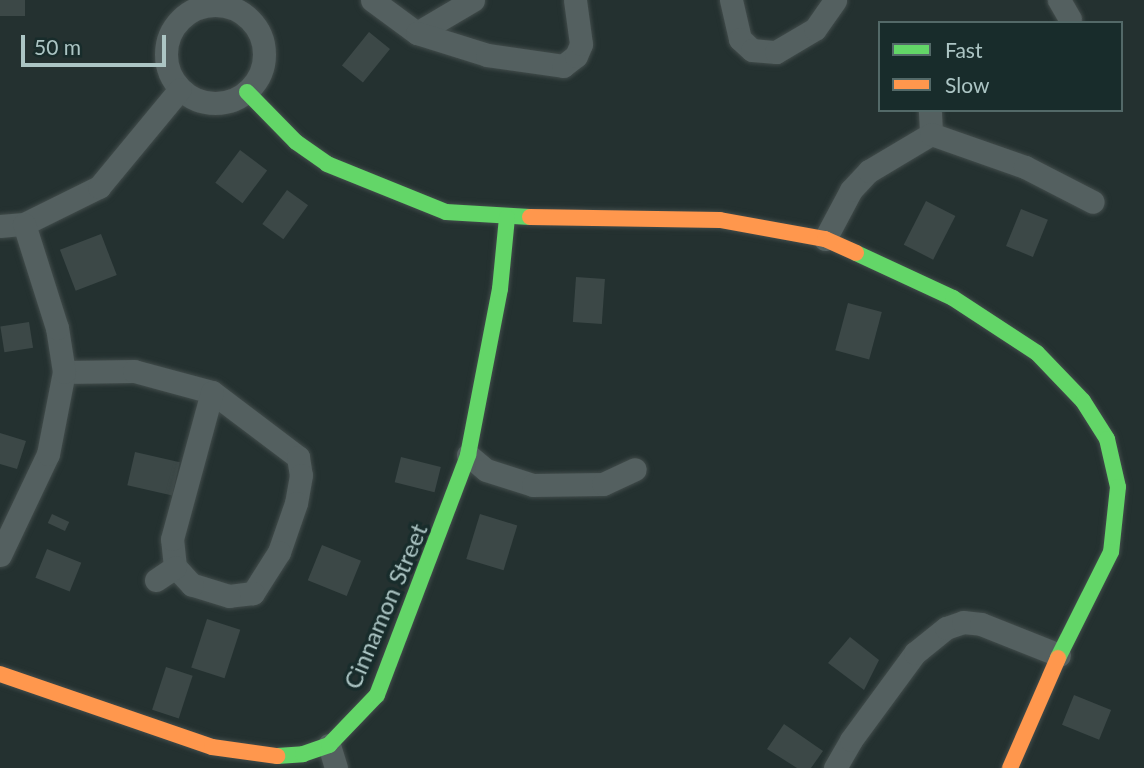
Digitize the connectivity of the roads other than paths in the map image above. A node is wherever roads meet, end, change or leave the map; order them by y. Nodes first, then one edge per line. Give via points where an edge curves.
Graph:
1 (372, 0) edge
2 (472, 0) edge
3 (575, 0) edge
4 (731, 0) edge
5 (835, 0) edge
6 (241, 5) edge
7 (179, 8) edge
8 (417, 33) junction
9 (180, 89) junction
10 (247, 92) junction
11 (1093, 202) dead end
12 (508, 217) junction
13 (24, 224) junction
14 (0, 226) edge
15 (825, 239) junction
16 (64, 372) junction
17 (212, 392) junction
18 (468, 455) junction
19 (635, 469) dead end
20 (0, 555) edge
21 (1059, 655) junction
22 (0, 674) edge
23 (329, 744) junction
24 (336, 768) edge
25 (835, 768) edge
26 (1010, 768) edge

1 - 8 street
2 - 8 street
3 - 8 street via 581,62 563,66 487,55
4 - 5 street via 747,57 776,52 815,29
6 - 7 street
6 - 10 street via 264,47 263,64
7 - 9 street via 165,51 166,65
9 - 10 street via 192,98 220,103
9 - 13 street via 99,187
10 - 12 street via 296,142 327,164 446,212
11 - 15 street via 930,124 851,190
12 - 15 street via 720,220
12 - 18 street, Cinnamon Street via 500,289
13 - 14 street
13 - 16 street via 57,328
15 - 21 street via 953,298 1037,353 1083,401 1107,439 1118,487 1111,552
16 - 17 street via 134,371
16 - 20 street via 48,454
17 - 17 street via 298,457 301,475 296,503 279,552 253,593 229,596 166,574
18 - 19 street via 486,470 533,485 603,484
18 - 23 street, Cinnamon Street via 377,695
21 - 25 street via 981,624 963,622 946,628 915,653 850,740
21 - 26 street
22 - 23 street, Cinnamon Street via 212,747 269,757 303,754
23 - 24 street

